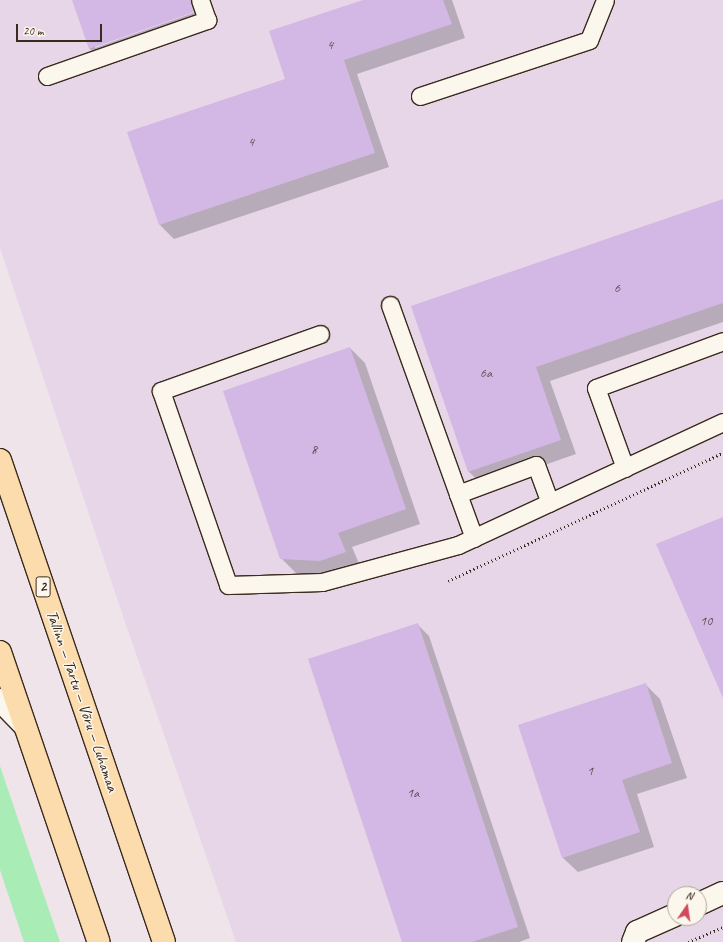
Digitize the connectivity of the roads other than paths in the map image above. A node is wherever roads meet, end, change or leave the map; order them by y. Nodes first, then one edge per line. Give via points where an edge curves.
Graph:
1 (200, 0) edge
2 (605, 0) edge
3 (47, 76) dead end
4 (420, 96) dead end
5 (390, 305) dead end
6 (320, 334) dead end
7 (723, 341) edge
8 (723, 422) edge
9 (0, 460) edge
10 (625, 468) junction
11 (458, 494) junction
12 (550, 503) junction
13 (474, 538) junction
14 (0, 652) edge
15 (0, 700) edge
16 (24, 725) junction
17 (723, 893) edge
18 (707, 900) edge
19 (667, 919) edge
20 (99, 942) edge
21 (164, 942) edge
22 (633, 942) edge

1 - 3 lane via 207,20
2 - 4 lane via 589,40
5 - 11 lane
6 - 13 lane via 161,391 228,585 322,582 458,545
7 - 10 lane via 596,388
8 - 10 lane
9 - 21 highway, Tallinn — Tartu — Võru — Luhamaa / 2
10 - 12 lane
11 - 12 lane via 536,465
11 - 13 lane
12 - 13 lane
14 - 16 highway
15 - 16 street
16 - 20 highway
17 - 18 street
19 - 22 street via 637,932

